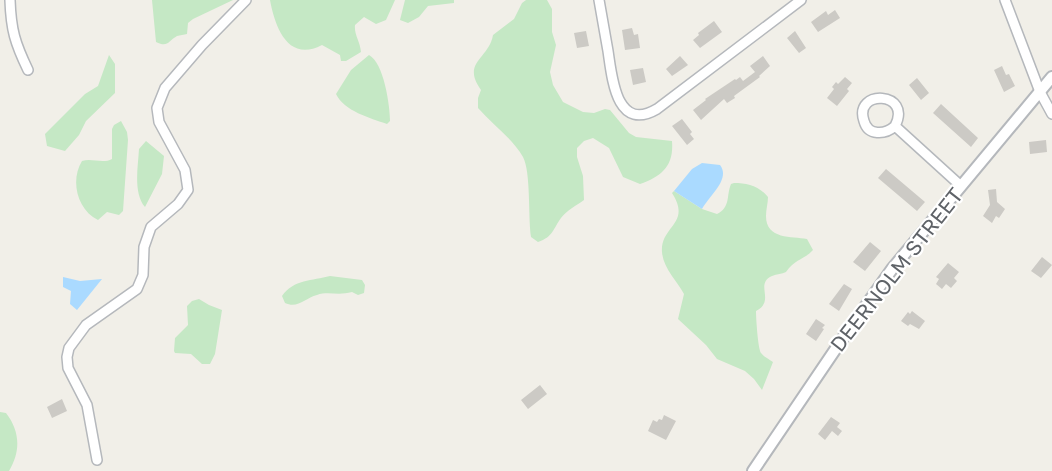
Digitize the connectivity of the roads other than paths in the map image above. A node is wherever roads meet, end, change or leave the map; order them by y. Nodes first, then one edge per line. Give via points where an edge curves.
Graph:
1 (10, 0) edge
2 (246, 0) edge
3 (598, 0) edge
4 (801, 0) edge
5 (1005, 0) edge
6 (28, 70) dead end
7 (1052, 77) edge
8 (1040, 92) junction
9 (1052, 114) edge
10 (895, 126) dead end
11 (961, 186) junction
12 (97, 460) dead end
13 (753, 471) edge

1 - 6 street via 15,43
2 - 12 street via 192,56 158,101 159,122 185,170 188,190 148,233 143,275 137,289 86,325 69,348 69,374 87,405
3 - 4 street via 616,95 631,112 644,114
5 - 8 street
7 - 8 street, DEERNOLM STREET
8 - 9 street
8 - 11 street, DEERNOLM STREET
10 - 11 street
11 - 13 street, DEERNOLM STREET via 892,269

